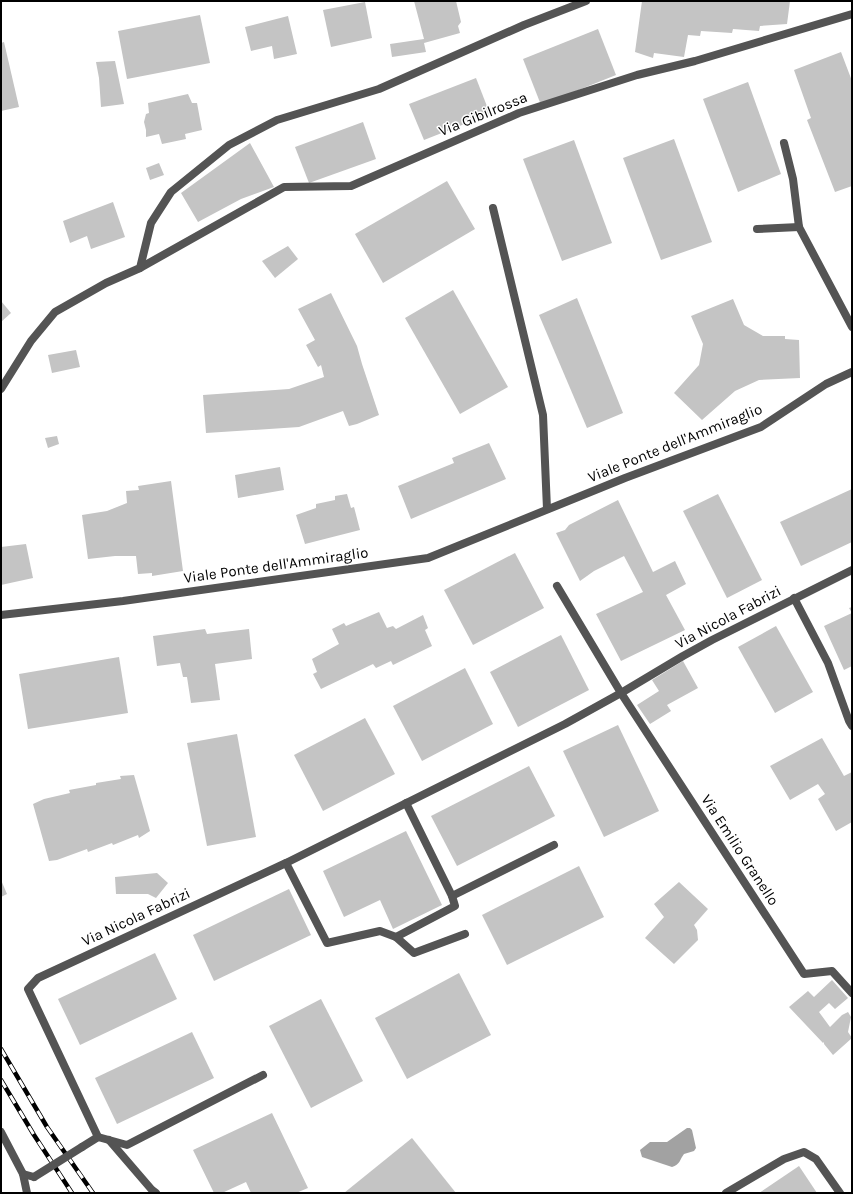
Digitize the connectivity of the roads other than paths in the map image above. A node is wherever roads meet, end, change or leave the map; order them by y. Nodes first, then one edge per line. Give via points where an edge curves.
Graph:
1 (586, 1) edge
2 (852, 14) edge
3 (784, 143) dead end
4 (493, 208) dead end
5 (799, 227) junction
6 (757, 229) dead end
7 (140, 268) junction
8 (852, 327) edge
9 (852, 372) edge
10 (1, 389) edge
11 (547, 509) junction
12 (852, 570) edge
13 (556, 586) dead end
14 (794, 598) junction
15 (1, 615) edge
16 (621, 693) junction
17 (852, 726) edge
18 (406, 803) junction
19 (554, 845) dead end
20 (286, 863) junction
21 (452, 896) junction
22 (465, 934) dead end
23 (396, 937) junction
24 (852, 993) edge
25 (263, 1075) dead end
26 (1, 1132) edge
27 (98, 1137) junction
28 (110, 1140) junction
29 (23, 1174) junction
30 (27, 1193) edge
31 (156, 1193) edge
32 (726, 1193) edge
33 (840, 1193) edge

1 - 7 street via 524,25 379,89 277,120 229,145 171,192 151,223
2 - 7 street, Via Gibilrossa via 695,61 637,75 519,113 351,186 284,187
3 - 5 street via 793,179
4 - 11 street via 543,415
5 - 6 street
5 - 8 street
7 - 10 street, Via Gibilrossa via 55,312 32,341
9 - 11 street, Viale Ponte dell'Ammiraglio via 826,384 761,428
11 - 15 street, Viale Ponte dell'Ammiraglio via 428,558 123,601
12 - 14 street, Via Nicola Fabrizi
13 - 16 street
14 - 16 street, Via Nicola Fabrizi via 689,652
14 - 17 street via 828,663
16 - 18 street, Via Nicola Fabrizi via 565,724
16 - 24 street, Via Emilio Granello via 804,974 832,971
18 - 20 street, Via Nicola Fabrizi
18 - 21 street
19 - 21 street
20 - 23 street via 328,943 380,931
20 - 27 street, Via Nicola Fabrizi via 38,978 28,989
21 - 23 street via 455,906
22 - 23 street via 414,953
25 - 28 street via 127,1145
26 - 29 street
27 - 28 street
27 - 29 street, bridge via 34,1177
28 - 31 street
29 - 30 street
32 - 33 street via 784,1159 804,1152 816,1159

